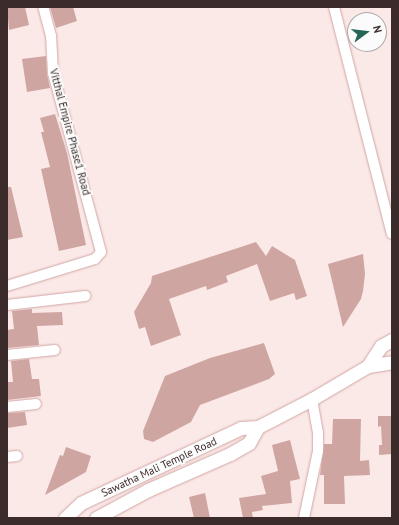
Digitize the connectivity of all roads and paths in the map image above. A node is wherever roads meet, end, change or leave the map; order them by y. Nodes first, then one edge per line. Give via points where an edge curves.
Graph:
1 (43, 7) edge
2 (334, 7) edge
3 (392, 234) edge
4 (7, 286) edge
5 (85, 296) dead end
6 (7, 305) edge
7 (392, 340) edge
8 (55, 350) dead end
9 (7, 355) edge
10 (392, 362) edge
11 (368, 366) junction
12 (312, 399) junction
13 (36, 404) dead end
14 (7, 407) edge
15 (258, 428) junction
16 (65, 518) edge
17 (96, 518) edge
18 (304, 518) edge

1 - 4 street, Vitthal Empire Phase1 Road via 51,36 53,73 101,252 95,259
2 - 3 street
5 - 6 street
7 - 11 street, Sawatha Mali Temple Road via 381,346
8 - 9 street
10 - 11 street, Sawatha Mali Temple Road
11 - 12 street, Sawatha Mali Temple Road
12 - 15 street, Sawatha Mali Temple Road
12 - 18 street via 318,433 318,451
13 - 14 street
15 - 16 street, Sawatha Mali Temple Road via 241,428 213,441 81,503
15 - 17 street, Sawatha Mali Temple Road via 249,443 230,454 148,490

